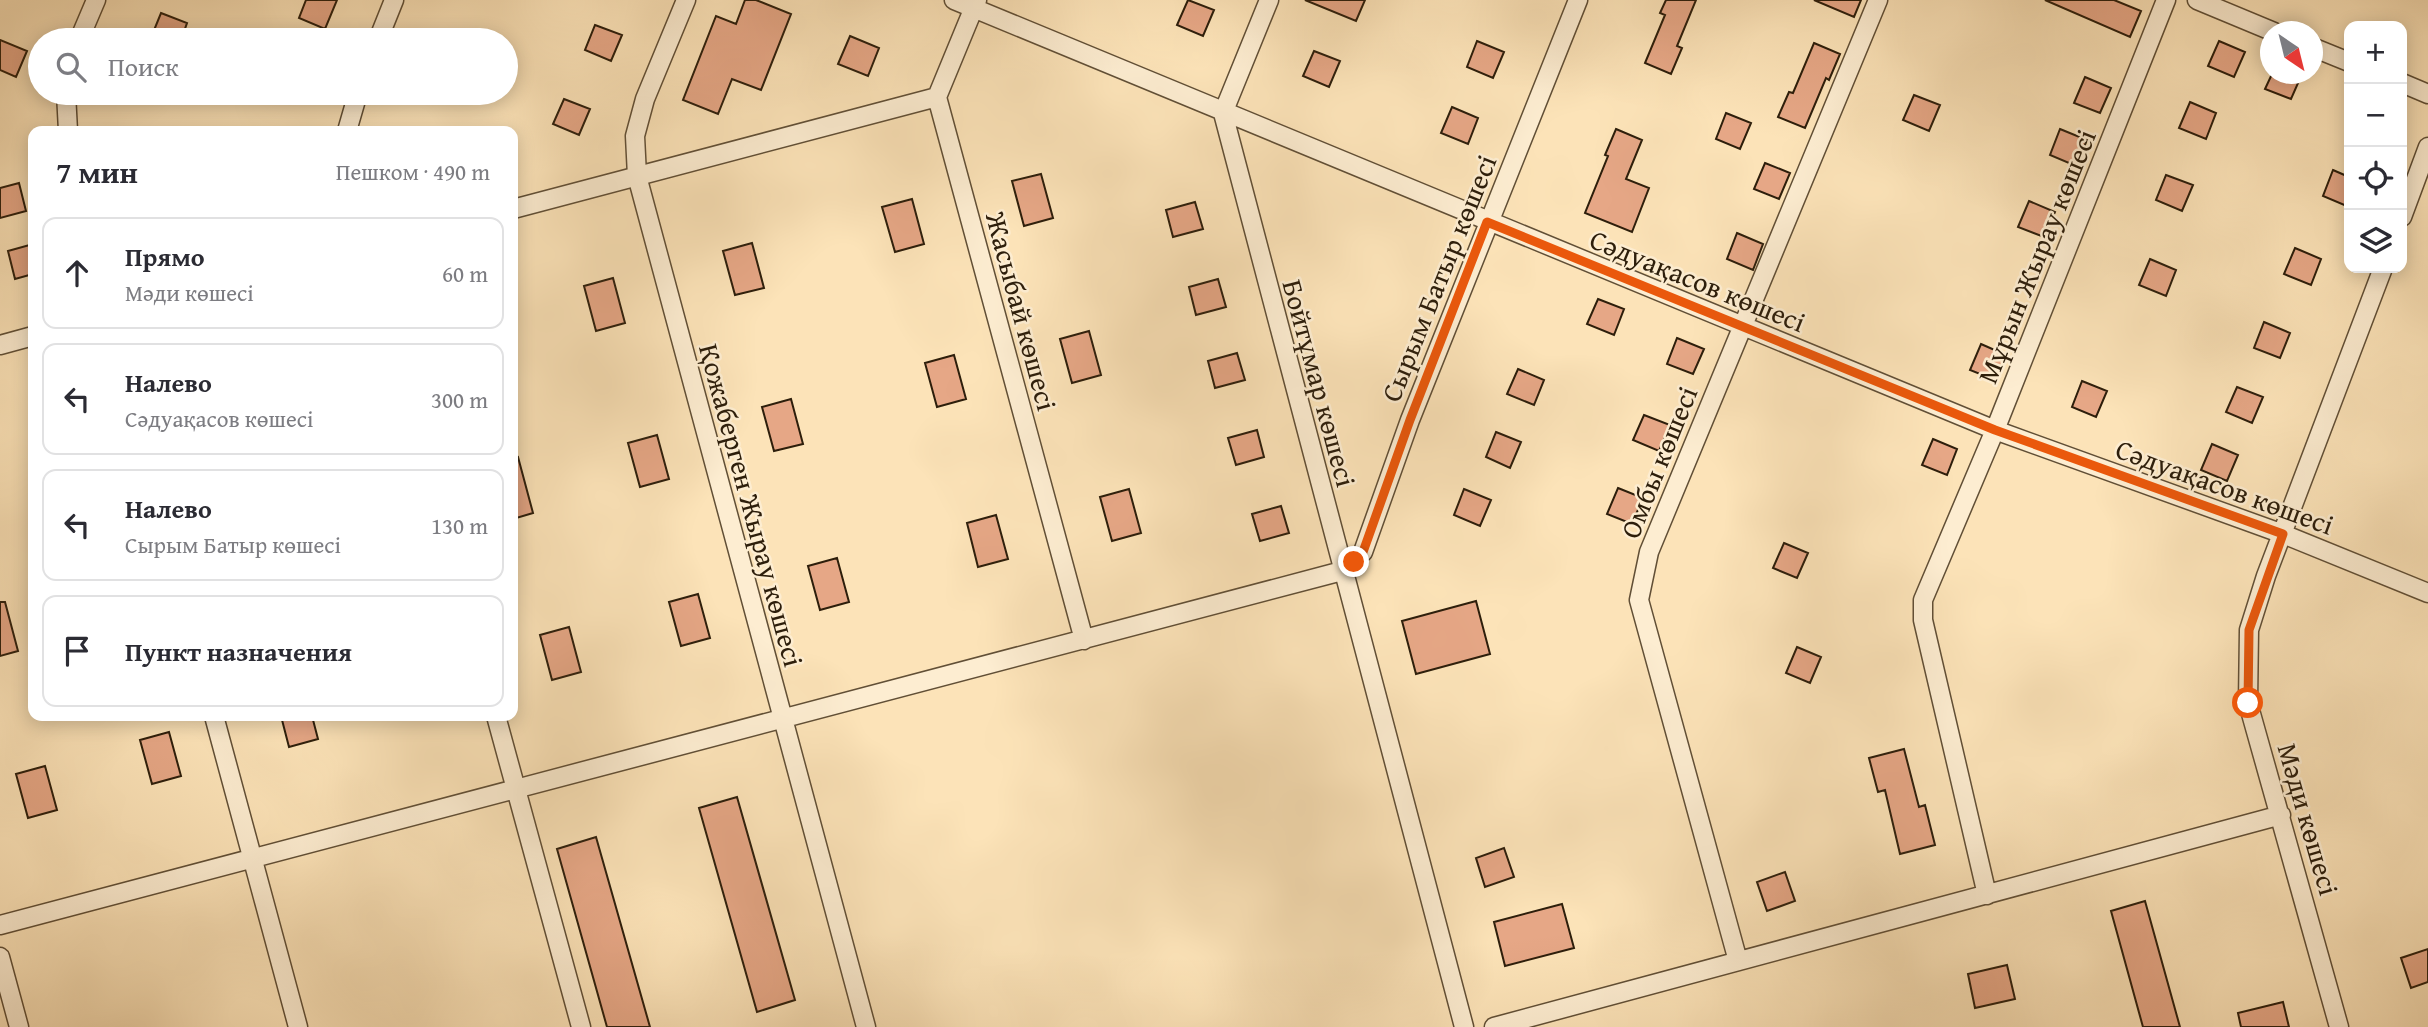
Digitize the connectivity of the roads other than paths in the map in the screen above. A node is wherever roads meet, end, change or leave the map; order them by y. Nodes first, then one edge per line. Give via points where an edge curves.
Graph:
1 (96, 0) edge
2 (394, 0) edge
3 (686, 0) edge
4 (954, 0) edge
5 (1269, 0) edge
6 (1578, 0) edge
7 (1878, 0) edge
8 (2166, 0) edge
9 (2197, 0) edge
10 (975, 4) edge
11 (2260, 26) edge
12 (84, 28) edge
13 (384, 28) edge
14 (2323, 51) edge
15 (2344, 60) edge
16 (2404, 84) edge
17 (2428, 94) edge
18 (937, 97) junction
19 (66, 105) edge
20 (355, 105) edge
21 (1223, 113) junction
22 (68, 126) edge
23 (349, 126) edge
24 (2428, 147) edge
25 (637, 176) junction
26 (518, 208) edge
27 (2405, 210) edge
28 (1487, 222) junction
29 (2381, 273) edge
30 (1742, 327) junction
31 (28, 337) edge
32 (0, 345) edge
33 (1995, 430) junction
34 (2283, 534) junction
35 (1342, 571) junction
36 (2428, 593) edge
37 (1084, 640) junction
38 (782, 719) junction
39 (215, 721) edge
40 (497, 721) edge
41 (516, 788) junction
42 (2281, 815) junction
43 (251, 857) junction
44 (1987, 895) junction
45 (0, 925) edge
46 (0, 957) edge
47 (1738, 961) junction
48 (19, 1027) edge
49 (298, 1027) edge
50 (581, 1027) edge
51 (866, 1027) edge
52 (1464, 1027) edge
53 (1494, 1027) edge
54 (2340, 1027) edge

1 - 12 street
2 - 13 street
3 - 25 street, Қожаберген Жырау көшесі via 645,99 635,136
4 - 10 street, Сәдуақасов көшесі
5 - 21 street
6 - 28 street, Сырым Батыр көшесі
7 - 30 street, Омбы көшесі
8 - 33 street, Мұрын Жырау көшесі
9 - 11 street
10 - 18 street
10 - 21 street, Сәдуақасов көшесі
14 - 15 street
16 - 17 street
18 - 25 street
18 - 37 street, Жасыбай көшесі
19 - 22 street
20 - 23 street
21 - 28 street, Сәдуақасов көшесі
21 - 35 street, Бойтұмар көшесі
24 - 27 street
25 - 26 street
25 - 38 street, Қожаберген Жырау көшесі
28 - 30 street, Сәдуақасов көшесі
28 - 35 street, Сырым Батыр көшесі via 1363,552
29 - 34 street, Мәди көшесі
30 - 33 street, Сәдуақасов көшесі
30 - 47 street, Омбы көшесі via 1649,552 1640,600
31 - 32 street
33 - 34 street, Сәдуақасов көшесі
33 - 44 street, Мұрын Жырау көшесі via 1923,600 1923,620
34 - 36 street, Сәдуақасов көшесі
34 - 42 street, Мәди көшесі via 2249,630 2248,703
35 - 37 street
35 - 52 street, Бойтұмар көшесі
37 - 38 street
38 - 41 street
38 - 51 street, Қожаберген Жырау көшесі
39 - 43 street
40 - 41 street
41 - 43 street
41 - 50 street
42 - 44 street
42 - 54 street, Мәди көшесі
43 - 45 street
43 - 49 street
44 - 47 street
46 - 48 street
47 - 53 street

